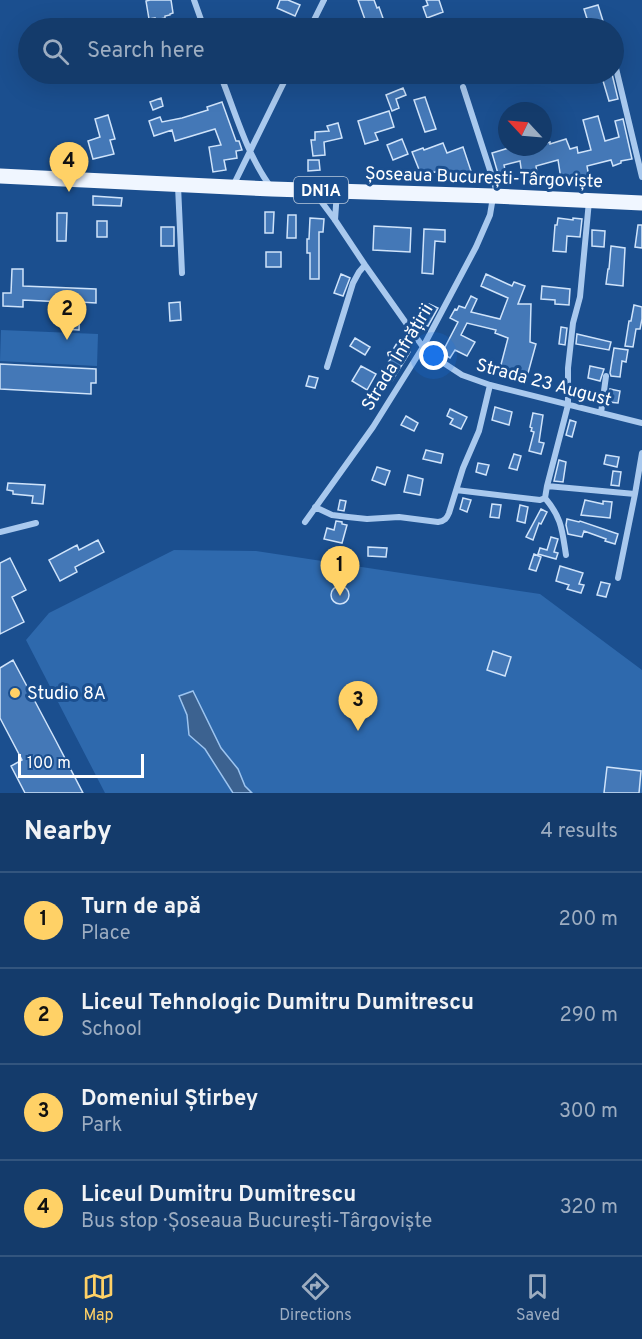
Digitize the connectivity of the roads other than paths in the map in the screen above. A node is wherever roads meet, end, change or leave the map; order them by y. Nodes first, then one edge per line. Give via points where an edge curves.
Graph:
1 (194, 0) edge
2 (324, 0) edge
3 (200, 18) edge
4 (315, 18) edge
5 (224, 84) edge
6 (283, 84) edge
7 (620, 84) edge
8 (463, 87) dead end
9 (250, 152) junction
10 (0, 176) edge
11 (642, 177) edge
12 (178, 184) junction
13 (232, 186) junction
14 (272, 189) junction
15 (312, 190) junction
16 (336, 191) junction
17 (496, 196) junction
18 (589, 201) junction
19 (642, 203) edge
20 (335, 220) junction
21 (365, 265) junction
22 (182, 273) dead end
23 (423, 347) junction
24 (327, 367) dead end
25 (606, 376) dead end
26 (490, 385) junction
27 (568, 405) junction
28 (601, 413) junction
29 (642, 423) edge
30 (642, 453) edge
31 (547, 486) junction
32 (456, 490) junction
33 (635, 494) junction
34 (545, 498) junction
35 (315, 507) junction
36 (305, 522) dead end
37 (36, 523) dead end
38 (0, 532) edge
39 (566, 555) dead end
40 (618, 578) dead end

1 - 3 street
2 - 4 street
5 - 9 street
6 - 9 street
7 - 11 street
8 - 17 street
9 - 13 street
9 - 14 street
10 - 12 main road, Șoseaua București-Târgoviște / DN1A
12 - 13 main road, Șoseaua București-Târgoviște / DN1A
12 - 22 street
13 - 14 main road, Șoseaua București-Târgoviște / DN1A
14 - 15 main road, Șoseaua București-Târgoviște / DN1A
15 - 16 main road, Șoseaua București-Târgoviște / DN1A
15 - 20 street, Strada 23 August
16 - 17 main road, Șoseaua București-Târgoviște / DN1A
16 - 20 street
17 - 18 main road, Șoseaua București-Târgoviște / DN1A
17 - 23 street, Strada Înfrățirii via 476,247
18 - 19 main road, Șoseaua București-Târgoviște / DN1A
18 - 27 street via 580,297 568,368
20 - 21 street, Strada 23 August
21 - 23 street, Strada 23 August
21 - 24 street via 353,283
23 - 26 street, Strada 23 August via 462,375
23 - 35 street, Strada Înfrățirii via 373,427
25 - 28 street
26 - 27 street, Strada 23 August
26 - 32 street via 479,431
27 - 28 street, Strada 23 August
27 - 31 street
28 - 29 street, Strada 23 August
30 - 33 street
31 - 33 street
31 - 34 street
32 - 34 street
32 - 35 street via 447,518 438,522 348,517
33 - 40 street
34 - 39 street via 562,529
35 - 36 street, Strada Înfrățirii
37 - 38 street

